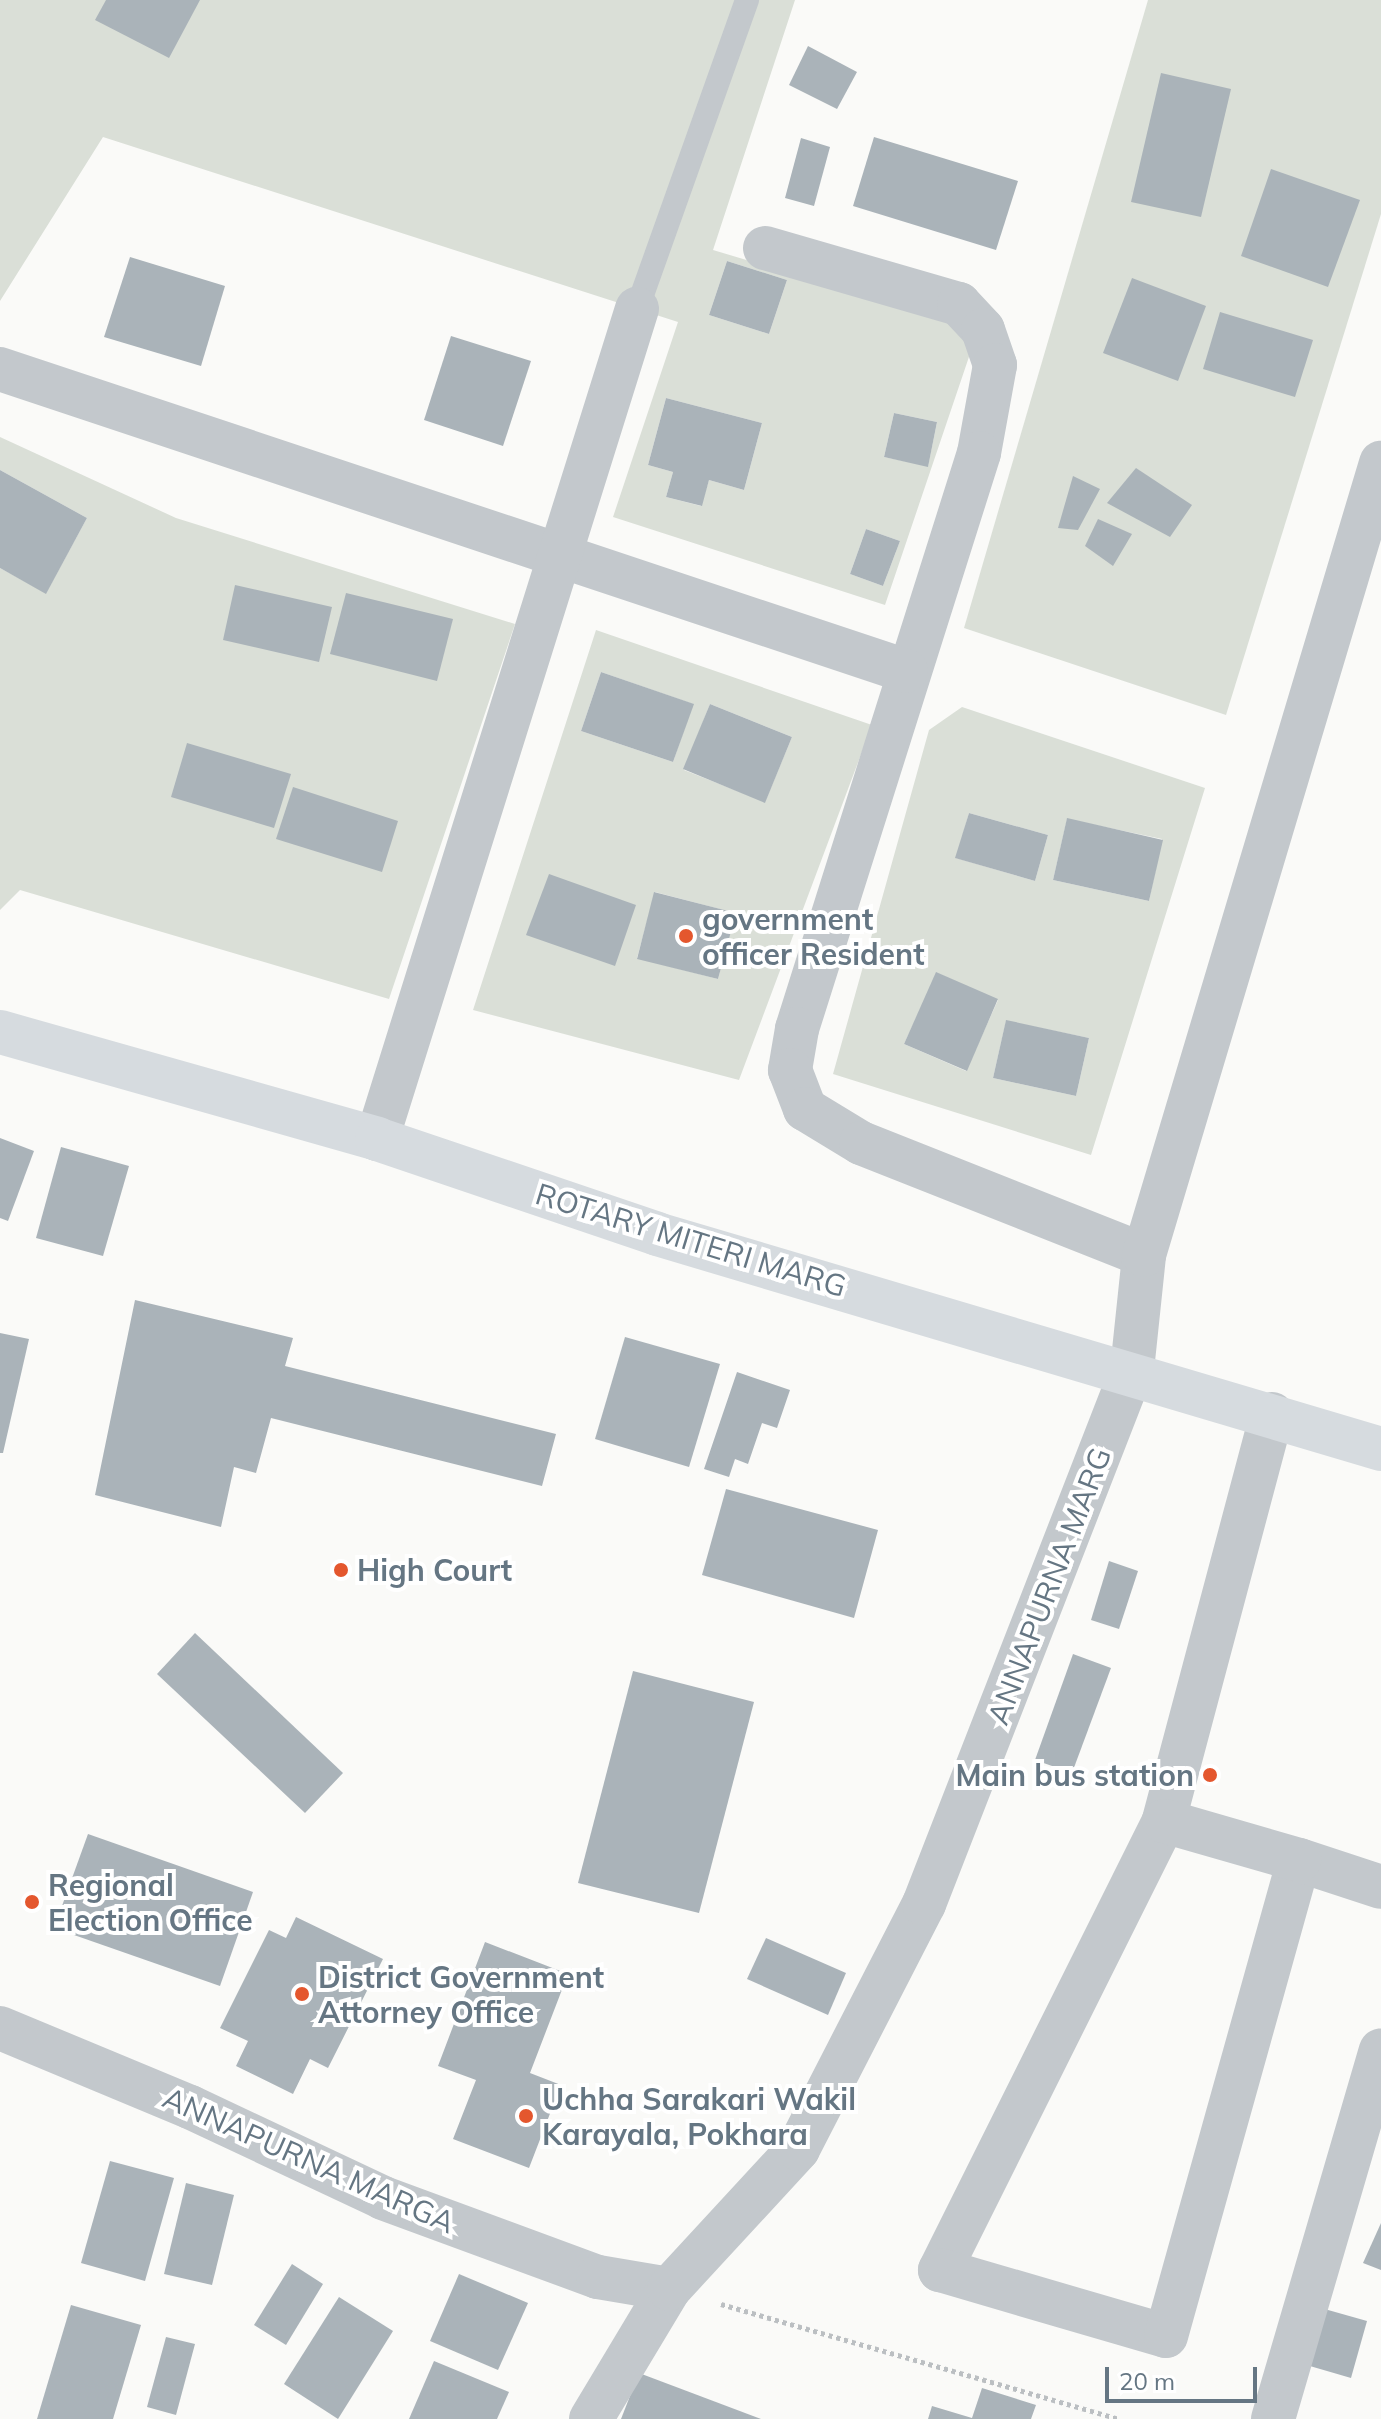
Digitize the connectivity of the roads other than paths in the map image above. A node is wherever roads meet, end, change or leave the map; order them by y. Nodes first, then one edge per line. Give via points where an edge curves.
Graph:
1 (747, 0) edge
2 (765, 248) dead end
3 (637, 309) joint
4 (0, 369) edge
5 (1381, 463) edge
6 (561, 556) junction
7 (906, 671) junction
8 (0, 1032) edge
9 (377, 1139) junction
10 (1144, 1255) junction
11 (1132, 1370) junction
12 (1272, 1414) junction
13 (1381, 1449) edge
14 (1164, 1821) junction
15 (1299, 1860) junction
16 (1381, 1887) edge
17 (0, 2028) edge
18 (1381, 2050) edge
19 (669, 2289) junction
20 (591, 2419) edge
21 (1273, 2419) edge

1 - 3 lane
2 - 7 street via 959,304 983,330 995,365 979,453
3 - 6 street
4 - 6 street
5 - 10 street, ANNAPURNA MARG
6 - 7 street
6 - 9 street
7 - 10 street via 797,1029 790,1070 805,1109 861,1143
8 - 9 main road, ROTARY MITERI MARG
9 - 11 main road, ROTARY MITERI MARG via 657,1234
10 - 11 street, ANNAPURNA MARG
11 - 12 main road, ROTARY MITERI MARG
11 - 19 street, ANNAPURNA MARG via 924,1904 798,2149
12 - 13 main road, ROTARY MITERI MARG
12 - 14 street
14 - 15 street
14 - 15 street via 940,2270 1166,2336
15 - 16 street
17 - 19 street, ANNAPURNA MARGA via 190,2107 383,2198 598,2277
18 - 21 street
19 - 20 street, ANNAPURNA MARG

